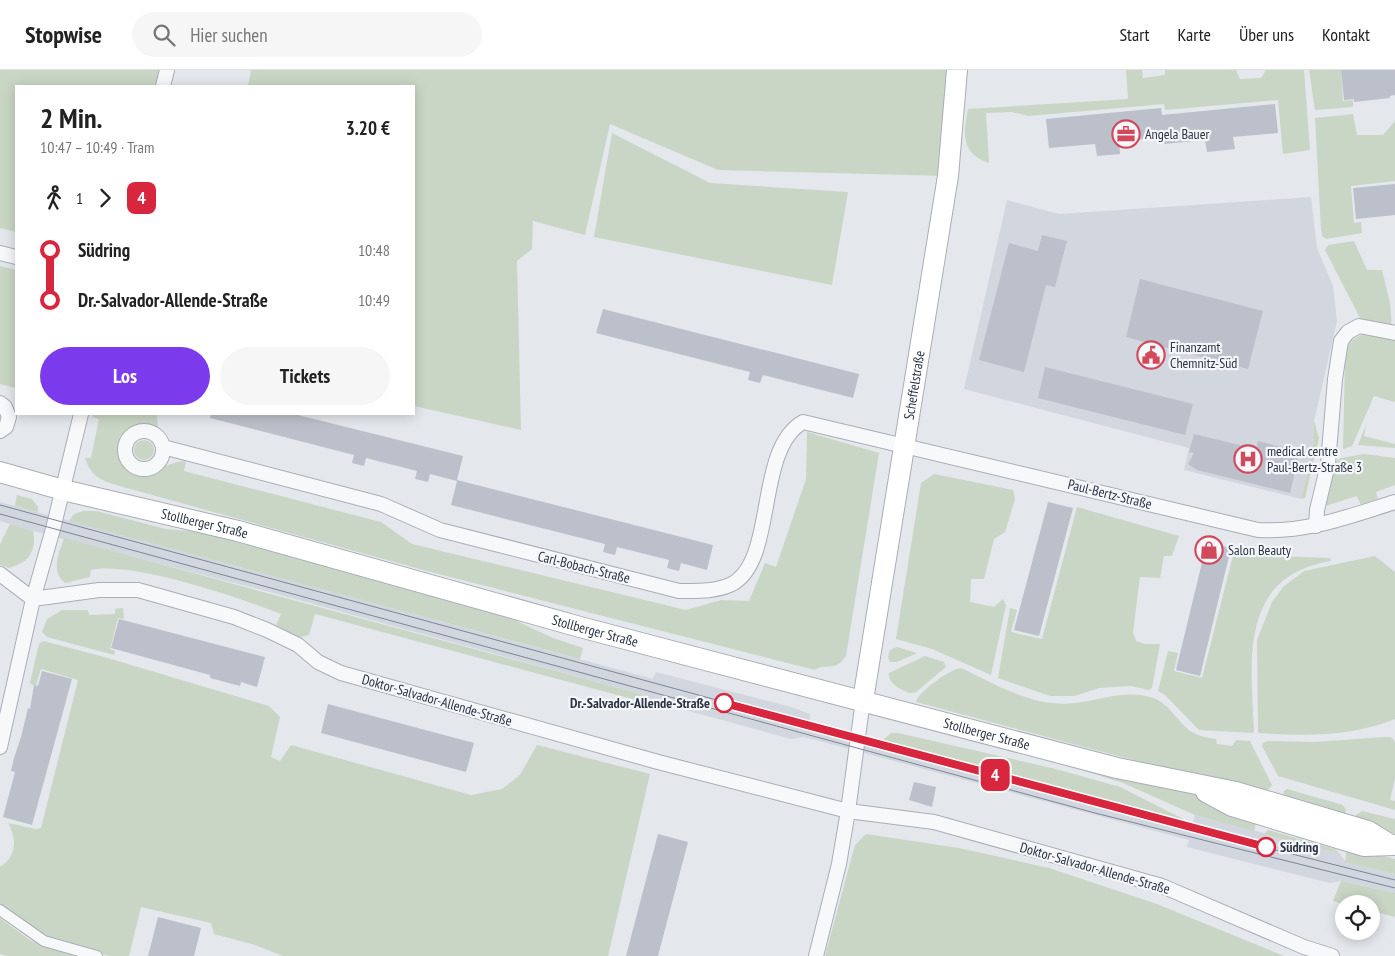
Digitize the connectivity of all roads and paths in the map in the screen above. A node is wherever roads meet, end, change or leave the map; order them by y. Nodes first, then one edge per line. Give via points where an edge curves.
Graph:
1 (168, 70) edge
2 (957, 70) edge
3 (163, 85) edge
4 (0, 253) edge
5 (15, 257) edge
6 (1395, 333) edge
7 (0, 403) edge
8 (82, 415) edge
9 (0, 431) edge
10 (904, 445) junction
11 (163, 447) dead end
12 (0, 472) edge
13 (62, 490) junction
14 (1395, 502) edge
15 (1316, 526) junction
16 (0, 574) edge
17 (33, 599) junction
18 (863, 700) junction
19 (0, 747) edge
20 (848, 811) junction
21 (1392, 845) edge
22 (0, 910) edge
23 (97, 956) edge
24 (816, 956) edge
25 (1332, 956) edge

1 - 3 street
2 - 10 main road, Scheffelstraße via 948,176
4 - 5 street
6 - 15 street via 1359,326 1341,341 1328,464
7 - 9 street via 9,417 6,427
8 - 13 street
10 - 11 street, Carl-Bobach-Straße via 803,422 794,427 777,459 754,553 745,571 733,583 706,592 679,591 440,530 382,504
10 - 15 street, Paul-Bertz-Straße via 1258,530 1281,532
10 - 18 main road, Scheffelstraße
12 - 13 main road, Stollberger Straße
13 - 17 street
13 - 18 main road, Stollberger Straße via 238,531 580,627
14 - 15 street, Paul-Bertz-Straße
16 - 17 street
17 - 19 street
17 - 20 street, Doktor-Salvador-Allende-Straße via 99,590 138,590 234,617 267,630 298,645 318,662 341,673 658,762
18 - 20 street
18 - 21 main road, Stollberger Straße via 1117,768 1236,792 1368,831
20 - 24 street via 839,864
20 - 25 street, Doktor-Salvador-Allende-Straße via 934,822 1162,886
22 - 23 street via 44,941

